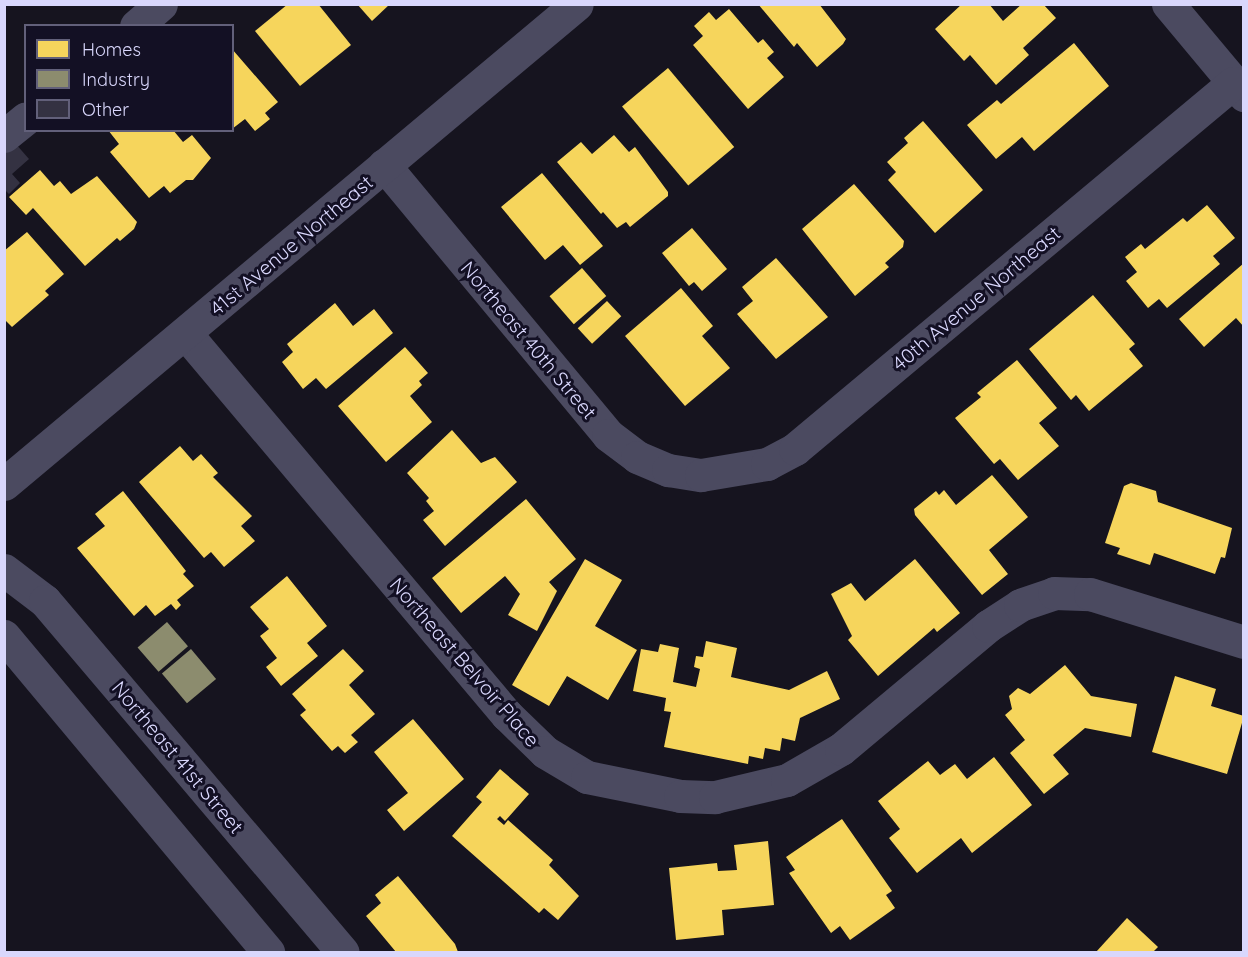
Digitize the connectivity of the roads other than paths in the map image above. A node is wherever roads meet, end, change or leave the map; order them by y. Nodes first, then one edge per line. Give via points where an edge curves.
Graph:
1 (161, 4) edge
2 (577, 4) edge
3 (1168, 4) edge
4 (138, 24) edge
5 (1238, 89) edge
6 (24, 120) edge
7 (4, 136) edge
8 (384, 165) junction
9 (186, 334) junction
10 (701, 475) joint
11 (4, 484) edge
12 (4, 570) edge
13 (4, 636) edge
14 (1244, 642) edge
15 (268, 952) edge
16 (344, 952) edge

1 - 4 street
2 - 8 street, 41st Avenue Northeast
3 - 5 street
5 - 10 street, 40th Avenue Northeast via 795,449 767,464
6 - 7 street
8 - 9 street, 41st Avenue Northeast
8 - 10 street, Northeast 40th Street via 608,435 657,466
9 - 11 street, 41st Avenue Northeast
9 - 14 street, Northeast Belvoir Place via 507,715 545,752 587,777 680,796 715,796 787,780 841,749 988,626 1020,605 1054,593 1090,594
12 - 16 street, Northeast 41st Street via 45,601
13 - 15 street

